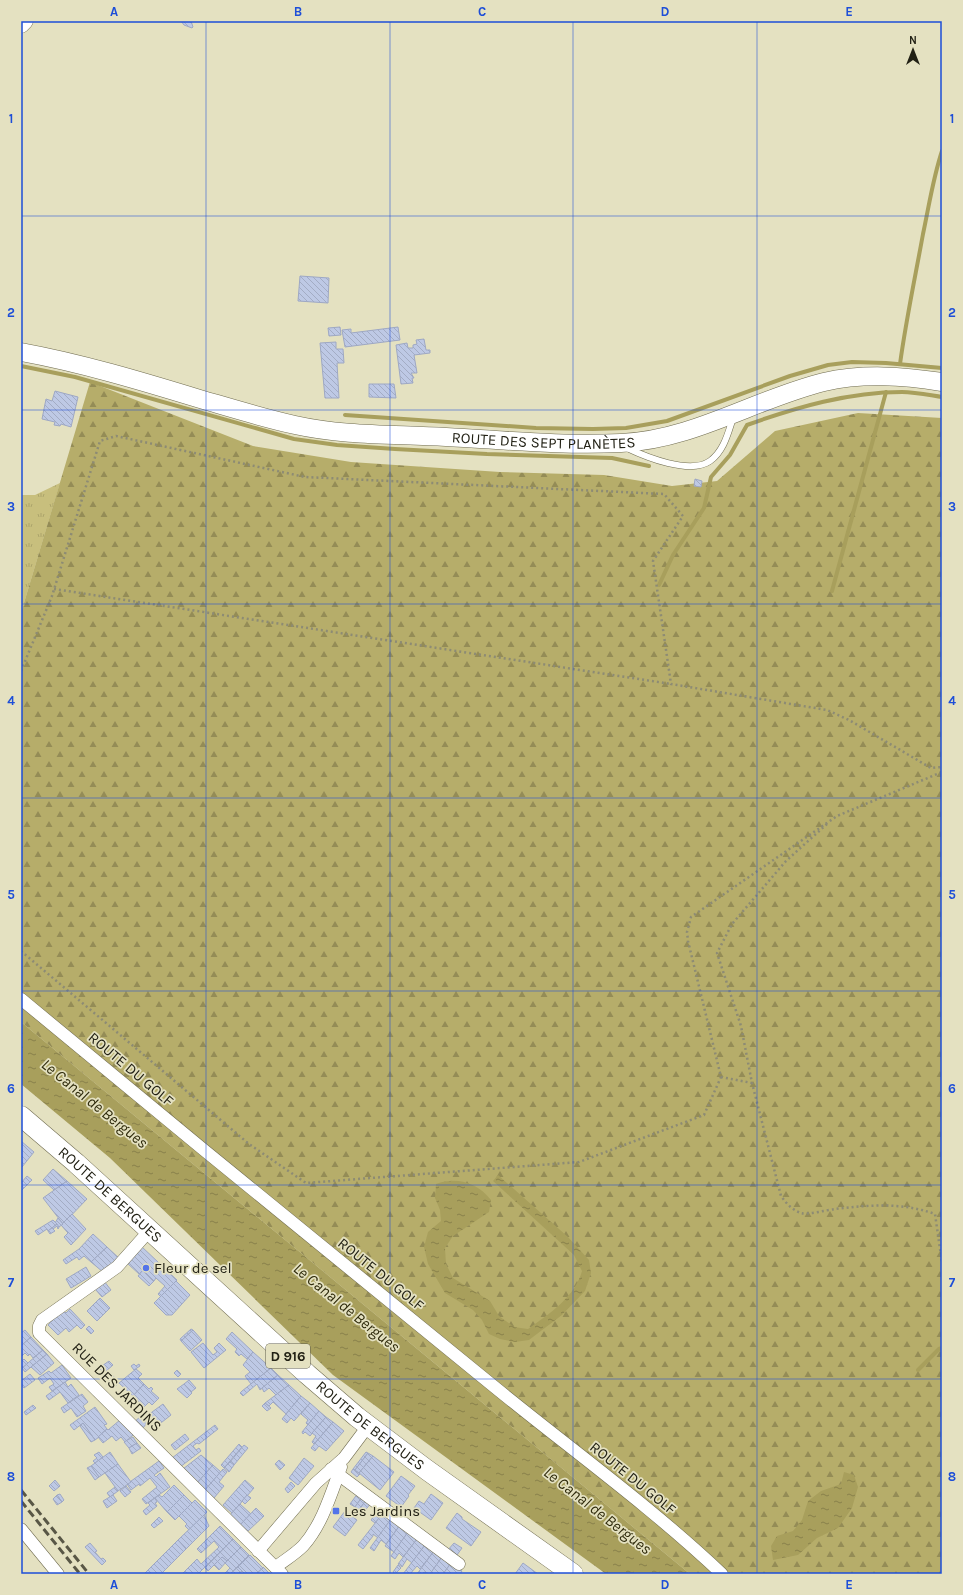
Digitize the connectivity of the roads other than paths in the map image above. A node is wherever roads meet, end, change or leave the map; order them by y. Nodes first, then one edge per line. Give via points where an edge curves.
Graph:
1 (25, 21) edge
2 (21, 25) edge
3 (21, 343) edge
4 (21, 352) edge
5 (140, 381) junction
6 (942, 382) edge
7 (734, 414) junction
8 (618, 443) junction
9 (21, 998) edge
10 (21, 1116) edge
11 (150, 1230) junction
12 (368, 1426) junction
13 (335, 1471) junction
14 (21, 1529) edge
15 (258, 1551) junction
16 (459, 1564) dead end
17 (279, 1570) edge
18 (58, 1574) edge
19 (573, 1574) edge
20 (722, 1574) edge

1 - 2 street
3 - 5 main road, ROUTE DES SEPT PLANÈTES via 56,352
4 - 5 main road, ROUTE DES SEPT PLANÈTES
5 - 8 main road, ROUTE DES SEPT PLANÈTES via 261,417 307,427 377,434
6 - 7 main road, ROUTE DES SEPT PLANÈTES via 882,376 835,380 788,392
7 - 8 main road, ROUTE DES SEPT PLANÈTES via 664,438
7 - 8 lane via 723,446 710,461 701,464 665,462
9 - 20 street, ROUTE DU GOLF via 221,1165 635,1499
10 - 11 main road, ROUTE DE BERGUES / D 916
11 - 12 main road, ROUTE DE BERGUES / D 916 via 307,1374
11 - 15 street, RUE DES JARDINS via 122,1262 43,1319 39,1333
12 - 13 street
12 - 19 main road, ROUTE DE BERGUES / D 916
13 - 15 street via 316,1483
13 - 16 street
13 - 17 street via 326,1505 308,1540
14 - 18 street
15 - 17 street, RUE DES JARDINS

